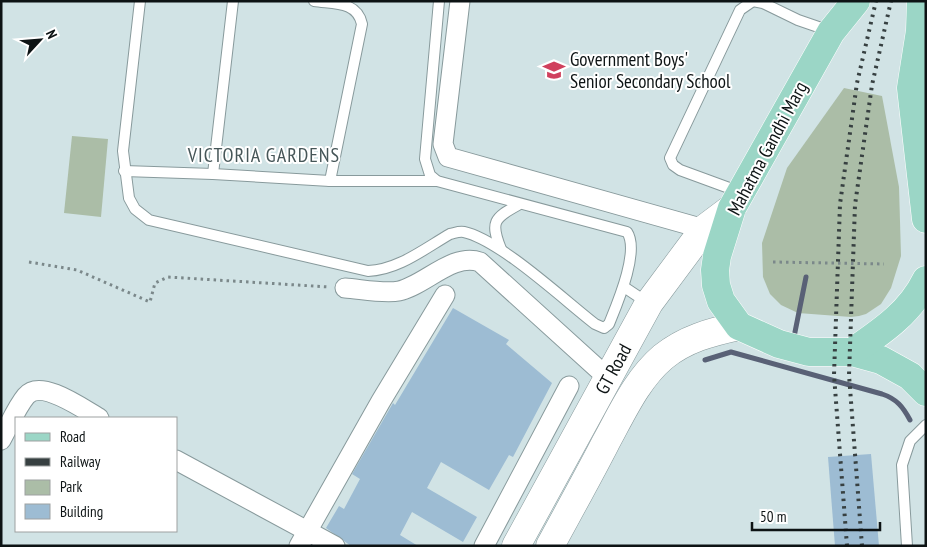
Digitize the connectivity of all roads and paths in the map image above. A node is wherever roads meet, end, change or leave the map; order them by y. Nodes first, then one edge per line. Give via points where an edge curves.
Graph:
1 (140, 1) edge
2 (233, 1) edge
3 (314, 1) edge
4 (439, 1) edge
5 (460, 1) edge
6 (753, 1) edge
7 (840, 1) edge
8 (856, 1) edge
9 (921, 1) edge
10 (923, 25) edge
11 (830, 32) junction
12 (124, 171) junction
13 (214, 174) junction
14 (330, 181) junction
15 (437, 181) junction
16 (736, 200) junction
17 (518, 205) junction
18 (926, 220) edge
19 (704, 229) junction
20 (500, 249) junction
21 (29, 262) dead end
22 (773, 262) dead end
23 (884, 264) dead end
24 (926, 280) edge
25 (624, 287) junction
26 (345, 288) joint
27 (445, 295) dead end
28 (649, 303) junction
29 (739, 326) junction
30 (852, 352) junction
31 (609, 379) junction
32 (569, 386) dead end
33 (926, 392) edge
34 (98, 417) edge
35 (926, 425) edge
36 (1, 440) edge
37 (178, 461) edge
38 (303, 538) edge
39 (335, 546) edge
40 (484, 546) edge
41 (516, 546) edge
42 (550, 546) edge
43 (907, 546) edge

1 - 12 lane via 123,151
2 - 13 lane
3 - 14 lane via 354,8 360,14 362,24
4 - 15 lane via 425,159 430,175
5 - 19 street via 443,144 448,157
6 - 11 lane
6 - 16 lane via 740,10 670,158 680,170
7 - 11 main road, Mahatma Gandhi Marg
8 - 11 main road
9 - 10 main road
10 - 18 main road via 911,88
11 - 16 main road, Mahatma Gandhi Marg
12 - 13 lane
12 - 20 lane via 129,198 135,209 149,220 368,271 395,266 458,231
13 - 14 lane
14 - 15 lane
15 - 17 lane
16 - 19 main road, GT Road
16 - 29 main road, Mahatma Gandhi Marg via 715,270 721,301
17 - 20 lane via 499,215 494,223
17 - 25 lane via 627,232 631,243
19 - 28 main road, GT Road
20 - 25 lane via 600,328 609,324
21 - 26 path via 77,270 150,302 156,283 168,277
22 - 23 path
24 - 30 main road via 903,313
25 - 28 lane
26 - 31 street via 399,291 446,267 473,259
27 - 38 street via 380,401
28 - 31 main road, GT Road
29 - 30 main road via 779,344 809,352
29 - 42 main road, GT Road via 687,341 662,358 650,371 632,395
30 - 33 main road via 896,367
31 - 41 main road, GT Road
32 - 40 street
34 - 36 street via 53,393 36,390 27,395
35 - 43 lane via 910,441 902,464
37 - 38 street
38 - 39 street

